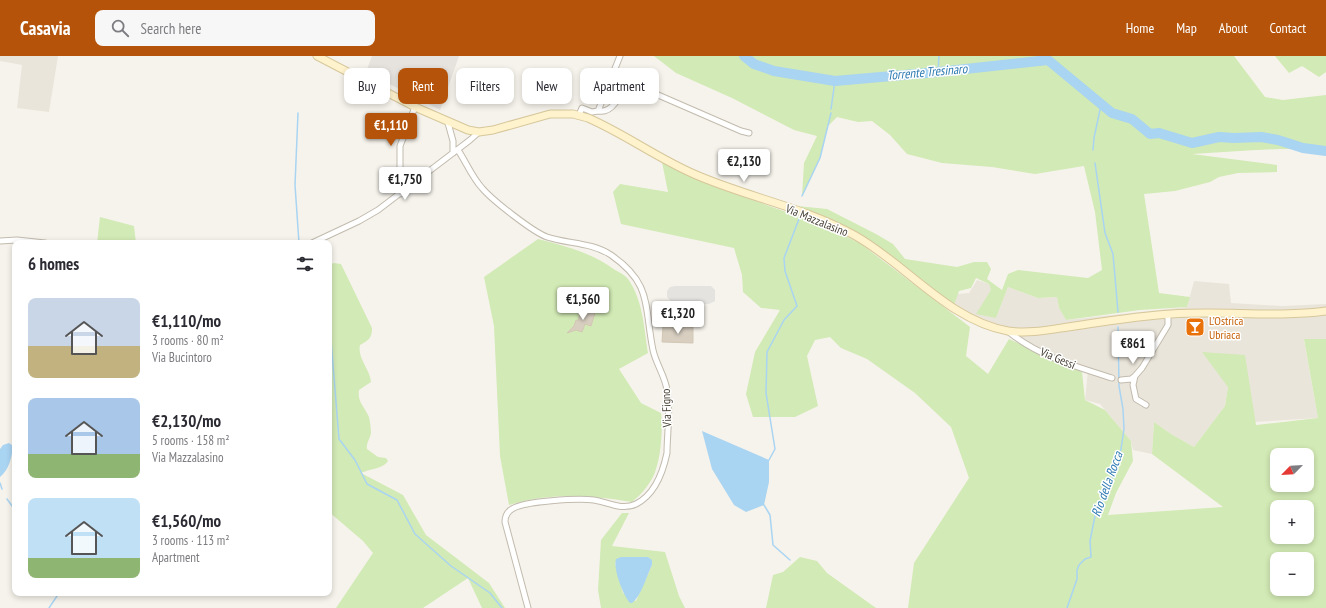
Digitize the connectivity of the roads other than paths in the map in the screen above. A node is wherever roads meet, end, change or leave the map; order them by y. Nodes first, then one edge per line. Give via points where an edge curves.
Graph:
1 (317, 56) edge
2 (620, 56) edge
3 (415, 107) junction
4 (598, 111) junction
5 (579, 115) junction
6 (448, 123) junction
7 (479, 132) junction
8 (749, 133) dead end
9 (456, 151) junction
10 (400, 194) junction
11 (12, 240) edge
12 (318, 240) edge
13 (0, 241) edge
14 (1326, 311) edge
15 (1168, 314) junction
16 (1009, 331) junction
17 (1135, 376) junction
18 (1112, 378) dead end
19 (1121, 380) dead end
20 (1146, 405) dead end
21 (528, 608) edge

1 - 3 main road, Via Mazzalasino
2 - 4 street
3 - 6 main road, Via Mazzalasino
3 - 10 street via 400,146
4 - 5 street via 592,112 582,108
4 - 8 street via 604,112 617,101 626,81
5 - 7 main road, Via Mazzalasino via 550,114
5 - 16 main road, Via Mazzalasino via 596,121 693,174 843,229 871,245 958,310 976,321
6 - 7 main road, Via Mazzalasino
6 - 9 street
7 - 9 street
9 - 10 street
9 - 21 street, Via Figno via 482,188 530,228 546,236 598,249 630,271 643,292 653,352 668,391 665,463 654,487 644,499 624,507 596,500 570,499 520,505 510,510 505,517
10 - 12 street via 369,216
11 - 13 street
14 - 15 main road, Via Mazzalasino via 1282,315 1201,312
15 - 16 main road, Via Mazzalasino via 1039,331
15 - 17 street via 1168,325
16 - 18 street, Via Gessi via 1020,341 1038,350
17 - 19 street
17 - 20 street via 1133,386 1136,399

